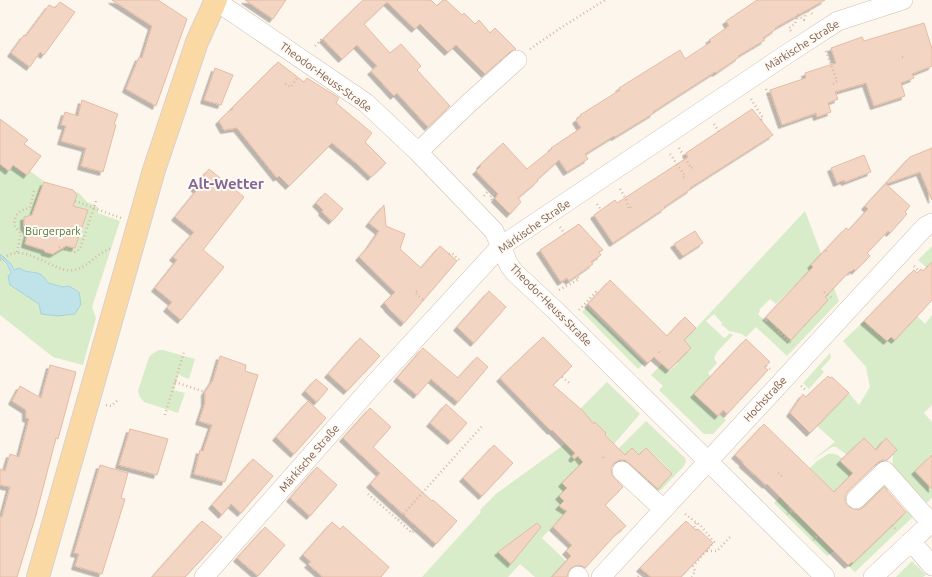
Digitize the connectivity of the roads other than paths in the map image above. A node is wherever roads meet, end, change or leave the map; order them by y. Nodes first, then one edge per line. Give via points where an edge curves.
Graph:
1 (216, 0) edge
2 (903, 0) edge
3 (517, 60) road end
4 (418, 152) junction
5 (932, 223) edge
6 (501, 246) junction
7 (708, 461) junction
8 (622, 471) dead end
9 (856, 499) dead end
10 (663, 509) junction
11 (923, 531) edge
12 (932, 552) edge
13 (932, 566) edge
14 (38, 577) edge
15 (204, 577) edge
16 (601, 577) edge
17 (825, 577) edge
18 (873, 577) edge

1 - 4 street, Theodor-Heuss-Straße via 366,103
1 - 14 main road via 196,42 154,170
2 - 6 street, Märkische Straße via 838,21
3 - 4 street
4 - 6 street, Theodor-Heuss-Straße via 494,230
5 - 7 street, Hochstraße via 920,232
6 - 7 street, Theodor-Heuss-Straße via 515,272
6 - 15 street, Märkische Straße via 374,384
7 - 10 street, Hochstraße
7 - 17 street, Theodor-Heuss-Straße
8 - 10 street
9 - 11 street via 885,471
10 - 16 street, Hochstraße
11 - 12 street
11 - 13 street
11 - 18 street

